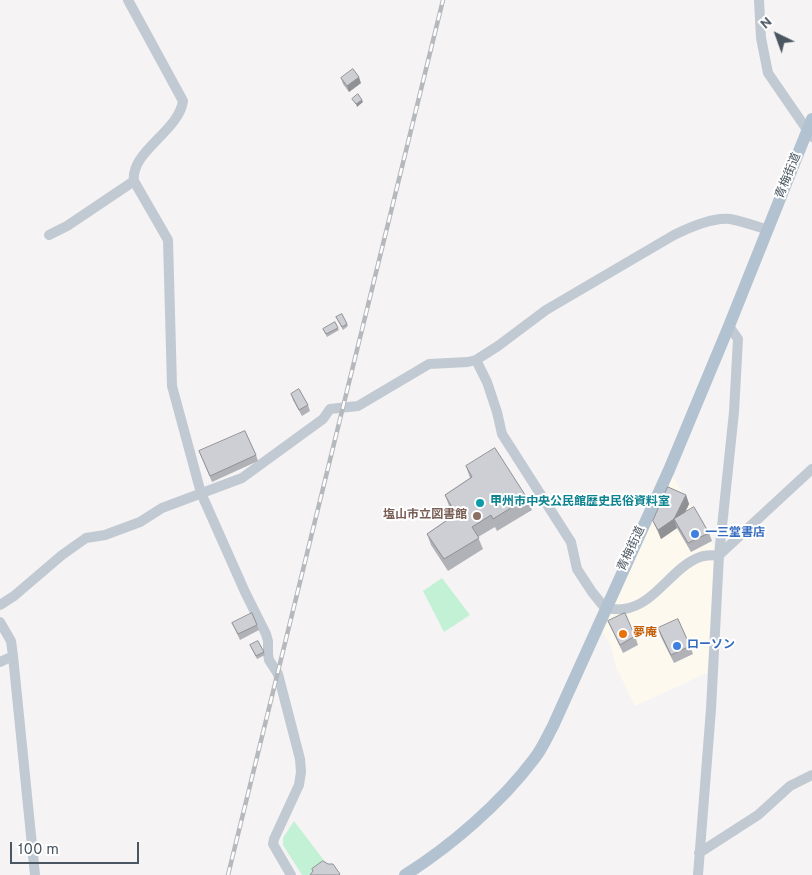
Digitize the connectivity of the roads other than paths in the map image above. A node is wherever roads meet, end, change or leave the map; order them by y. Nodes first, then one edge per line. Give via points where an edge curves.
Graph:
1 (128, 0) edge
2 (759, 0) edge
3 (810, 129) edge
4 (134, 181) junction
5 (768, 230) junction
6 (49, 235) dead end
7 (729, 326) junction
8 (476, 360) junction
9 (812, 468) edge
10 (201, 493) junction
11 (719, 555) junction
12 (0, 605) edge
13 (605, 608) junction
14 (0, 622) edge
15 (13, 656) junction
16 (0, 662) edge
17 (812, 775) edge
18 (699, 853) junction
19 (35, 875) edge
20 (291, 875) edge
21 (405, 875) edge
22 (698, 875) edge

1 - 4 street via 183,101 182,109 169,128 135,168
2 - 3 street via 761,38 768,73
3 - 5 main road, 青梅街道
4 - 6 street
4 - 10 street via 168,240 172,386
5 - 7 main road, 青梅街道
5 - 8 street via 726,219 684,230 546,310
7 - 11 street via 738,339
7 - 13 main road, 青梅街道 via 669,470
8 - 10 street via 429,364 358,406 330,409 323,419 242,478
8 - 13 street via 487,382 502,434 571,542 577,569
9 - 11 street
10 - 12 street via 162,508 140,522 105,535 86,538
10 - 20 street via 266,634 269,660 278,674 300,759 299,785 273,844
11 - 13 street via 701,556 686,564 649,597 632,607
11 - 18 street
13 - 21 main road, 青梅街道 via 553,726 534,759 483,814
14 - 15 street via 11,641
15 - 16 street
15 - 19 street
17 - 18 street via 790,786 758,815
18 - 22 street

